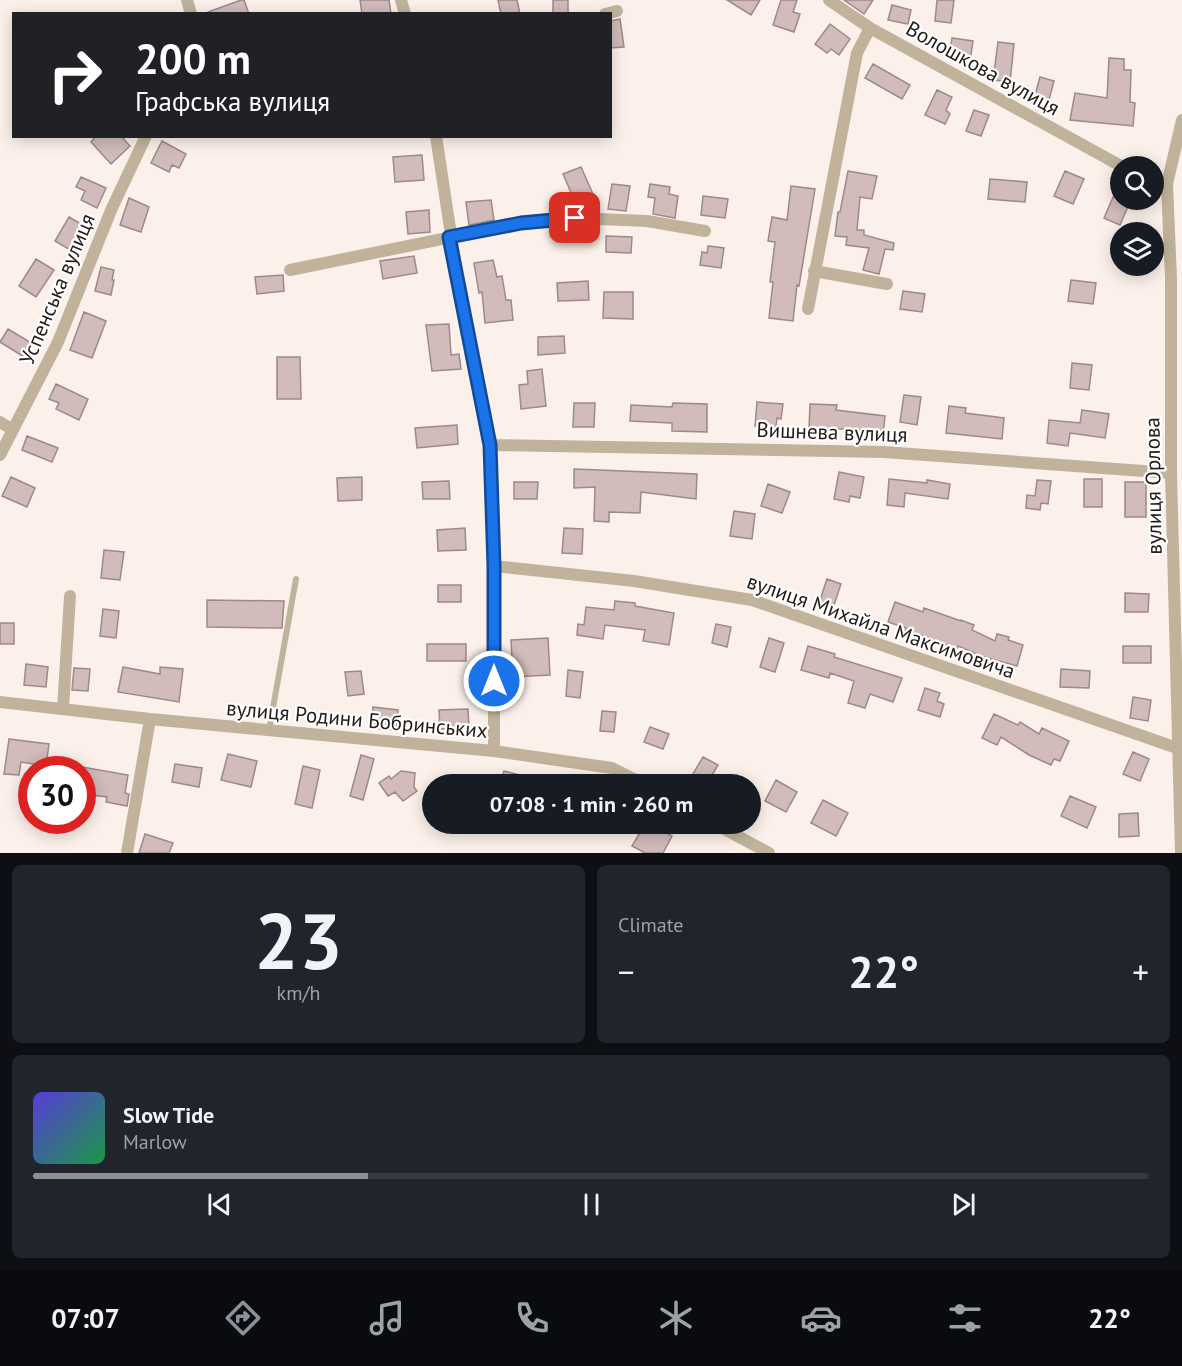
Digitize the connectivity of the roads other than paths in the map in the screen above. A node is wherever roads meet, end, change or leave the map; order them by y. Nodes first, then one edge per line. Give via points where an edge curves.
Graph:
1 (829, 0) edge
2 (870, 28) junction
3 (1182, 120) edge
4 (145, 138) edge
5 (435, 138) edge
6 (1110, 160) edge
7 (1164, 183) edge
8 (1167, 184) junction
9 (705, 231) dead end
10 (449, 237) junction
11 (290, 270) dead end
12 (814, 271) junction
13 (888, 284) dead end
14 (808, 309) dead end
15 (0, 422) edge
16 (13, 430) junction
17 (490, 445) junction
18 (0, 455) edge
19 (1171, 473) junction
20 (494, 566) junction
21 (296, 579) dead end
22 (70, 596) dead end
23 (0, 702) edge
24 (63, 709) junction
25 (150, 719) junction
26 (269, 730) junction
27 (1178, 748) junction
28 (494, 751) junction
29 (624, 774) edge
30 (734, 834) edge
31 (127, 853) edge
32 (769, 853) edge
33 (1181, 853) edge

1 - 2 street, Волошкова вулиця
2 - 6 street, Волошкова вулиця
2 - 12 street via 857,53
3 - 8 street, вулиця Орлова
4 - 16 street, Успенська вулиця via 58,342
5 - 10 street
7 - 8 street
8 - 19 street, вулиця Орлова
9 - 10 street via 647,220 575,218 521,223
10 - 11 street
10 - 17 street
12 - 13 street
12 - 14 street
15 - 16 street
16 - 18 street, Успенська вулиця
17 - 19 street, Вишнева вулиця via 884,452
17 - 20 street
19 - 27 street, вулиця Орлова
20 - 27 street, вулиця Михайла Максимовича via 634,581 752,600
20 - 28 street
21 - 26 lane
22 - 24 street
23 - 24 street, вулиця Родини Бобринських
24 - 25 street, вулиця Родини Бобринських
25 - 26 street, вулиця Родини Бобринських
25 - 31 street
26 - 28 street, вулиця Родини Бобринських
27 - 33 street, вулиця Орлова
28 - 29 street, вулиця Родини Бобринських via 612,768
30 - 32 street

